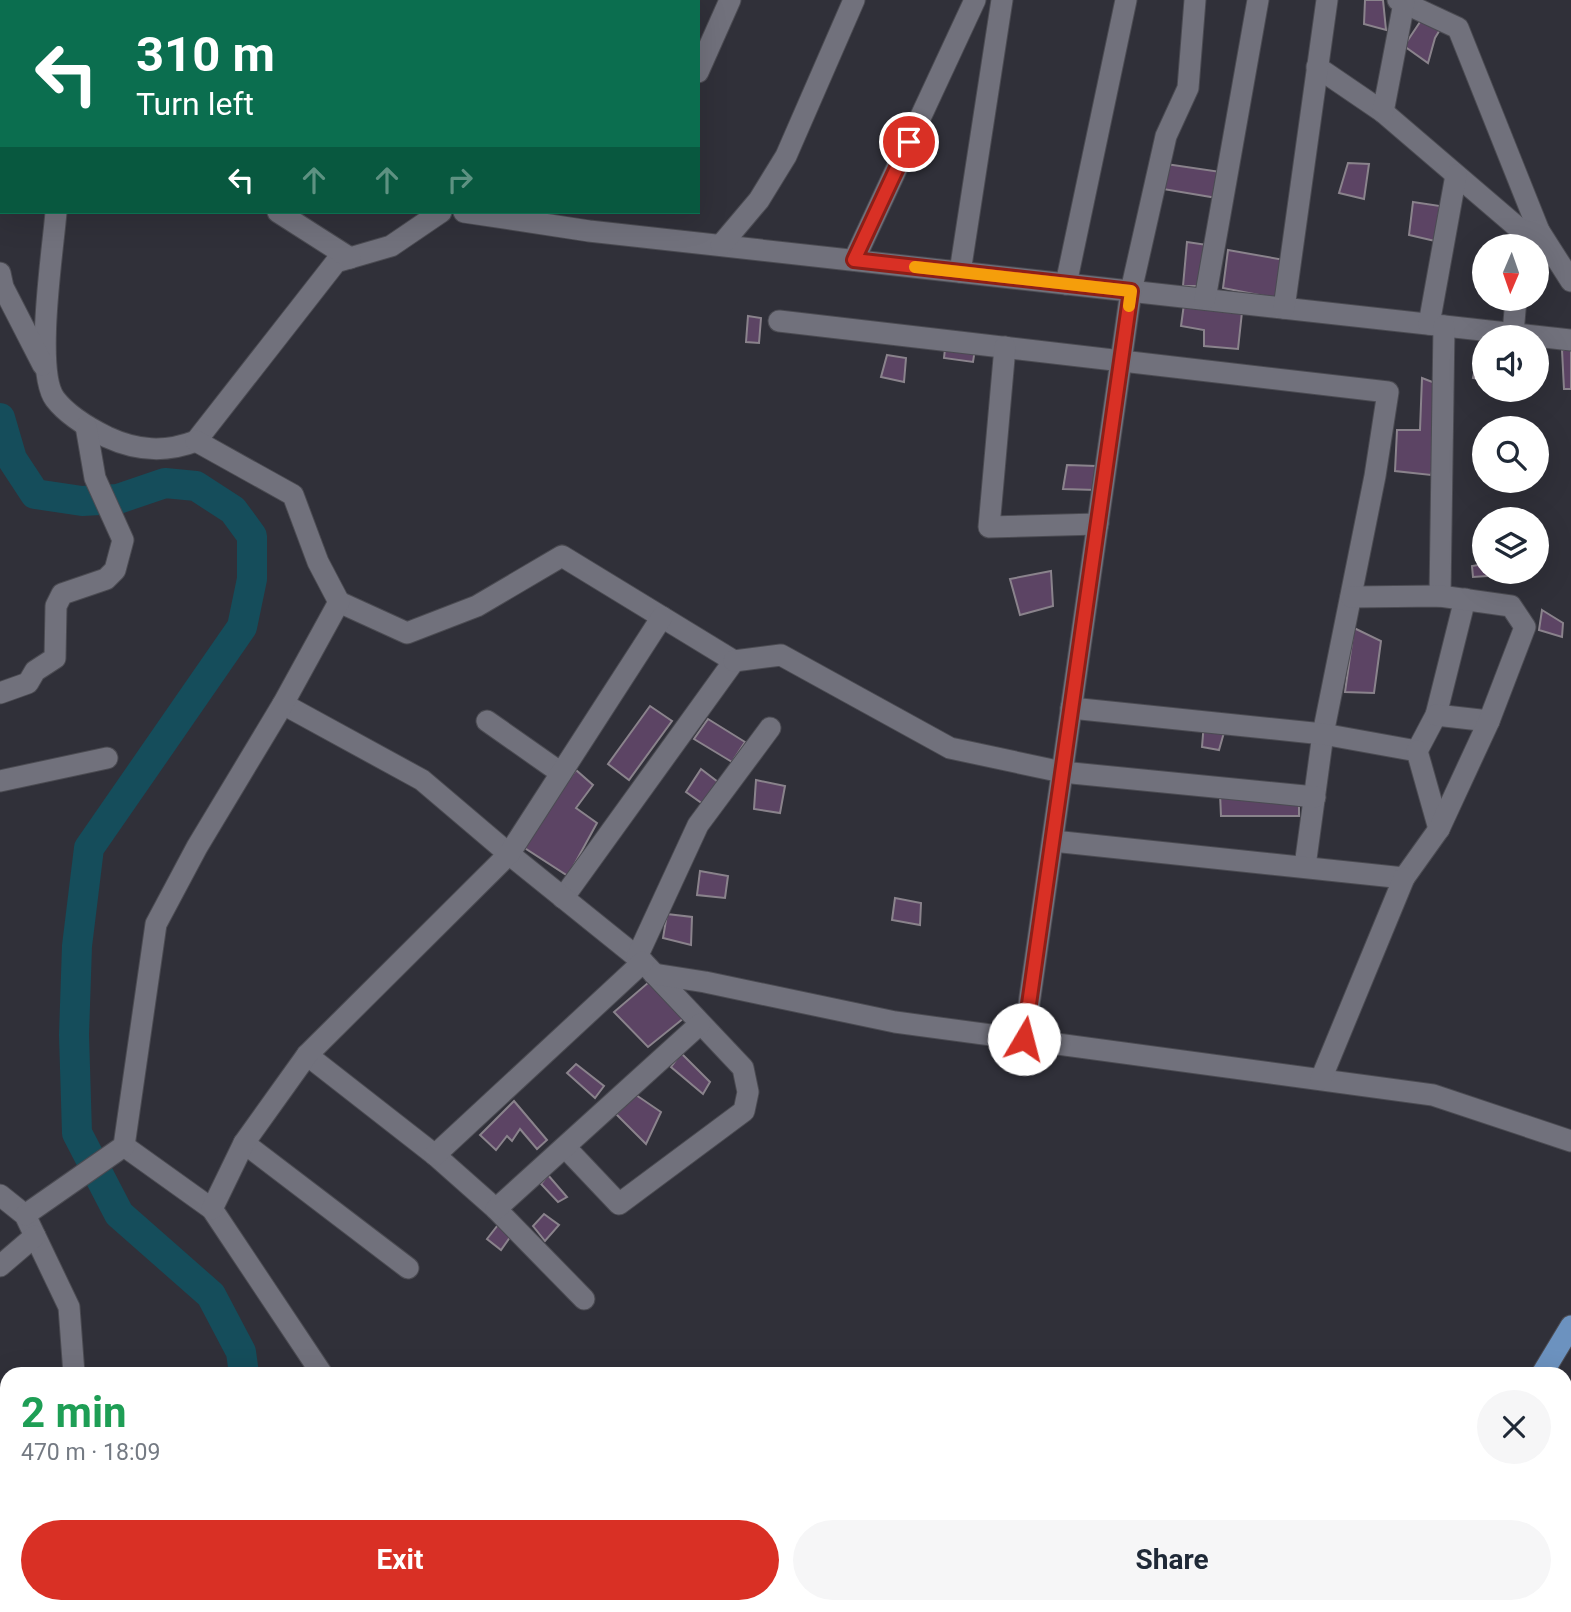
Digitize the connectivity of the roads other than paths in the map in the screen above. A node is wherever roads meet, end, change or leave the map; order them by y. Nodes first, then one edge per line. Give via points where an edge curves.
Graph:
1 (730, 0) edge
2 (854, 0) edge
3 (975, 0) edge
4 (1126, 0) edge
5 (1195, 0) edge
6 (1258, 0) edge
7 (1326, 0) edge
8 (1401, 1) edge
9 (996, 3) edge
10 (1317, 67) junction
11 (700, 68) edge
12 (1383, 112) junction
13 (1456, 175) junction
14 (56, 214) edge
15 (281, 214) edge
16 (438, 214) edge
17 (477, 214) edge
18 (603, 214) edge
19 (589, 231) junction
20 (1525, 234) edge
21 (1527, 234) edge
22 (721, 245) junction
23 (350, 258) junction
24 (1549, 258) edge
25 (854, 260) junction
26 (960, 272) junction
27 (0, 273) edge
28 (1571, 281) edge
29 (1066, 284) junction
30 (1131, 291) junction
31 (1205, 299) junction
32 (1284, 308) junction
33 (779, 321) dead end
34 (1436, 325) junction
35 (1472, 329) edge
36 (1549, 337) edge
37 (1571, 340) edge
38 (1005, 346) junction
39 (1121, 360) junction
40 (47, 373) junction
41 (86, 426) junction
42 (196, 441) junction
43 (1098, 524) junction
44 (1440, 596) junction
45 (1351, 597) junction
46 (1465, 599) junction
47 (339, 602) junction
48 (662, 617) junction
49 (734, 661) junction
50 (0, 693) edge
51 (283, 704) junction
52 (1072, 708) junction
53 (1436, 715) junction
54 (487, 721) dead end
55 (1489, 721) junction
56 (771, 728) dead end
57 (1323, 734) junction
58 (1417, 751) junction
59 (107, 758) dead end
60 (1062, 772) junction
61 (561, 774) junction
62 (0, 781) edge
63 (1315, 797) junction
64 (1438, 829) junction
65 (1052, 841) junction
66 (509, 854) junction
67 (1305, 866) junction
68 (1404, 878) junction
69 (563, 898) junction
70 (645, 964) junction
71 (700, 1024) junction
72 (1024, 1039) junction
73 (307, 1055) junction
74 (1321, 1079) junction
75 (1571, 1141) edge
76 (244, 1143) junction
77 (565, 1147) junction
78 (116, 1152) junction
79 (435, 1155) junction
80 (0, 1195) edge
81 (212, 1209) junction
82 (496, 1209) junction
83 (25, 1215) junction
84 (34, 1236) junction
85 (0, 1266) edge
86 (408, 1268) dead end
87 (584, 1299) dead end
88 (1571, 1326) edge
89 (73, 1367) edge
90 (317, 1367) edge
91 (1546, 1367) edge

1 - 11 street
2 - 22 street via 786,156 759,200
3 - 25 street
4 - 29 street
5 - 30 street via 1188,88 1166,136
6 - 31 street
7 - 10 street
8 - 12 street
8 - 21 street via 1458,28
9 - 26 street
10 - 12 street
10 - 32 street
12 - 13 street
13 - 20 street
13 - 34 street
14 - 40 street via 45,340
15 - 23 street
16 - 23 street via 391,246
17 - 19 street
18 - 19 street
19 - 22 street
22 - 25 street
23 - 42 street via 336,262
24 - 28 street
25 - 26 street
26 - 29 street
27 - 40 street
29 - 30 street
30 - 31 street
30 - 39 street
31 - 32 street
32 - 34 street
33 - 38 street
34 - 35 street
34 - 44 street
36 - 37 street
38 - 39 street
38 - 43 street via 989,527
39 - 43 street
39 - 45 street via 1388,392
40 - 41 street via 54,398
41 - 42 street via 125,445 154,450
41 - 50 street via 95,478 123,540 115,570 106,579 62,594 56,606 55,658 35,671 28,683
42 - 47 street via 293,495
43 - 52 street
44 - 45 street
44 - 46 street
45 - 57 street
46 - 53 street
46 - 55 street via 1511,606 1525,627
47 - 48 street via 407,632 477,606 562,556
47 - 51 street
48 - 49 street
48 - 61 street
49 - 60 street via 781,655 950,748
49 - 69 street
51 - 66 street via 422,780
51 - 78 street via 156,923
52 - 57 street
52 - 60 street
53 - 55 street
53 - 58 street
54 - 61 street
55 - 64 street
56 - 70 street via 698,825
57 - 58 street
57 - 63 street
58 - 64 street
59 - 62 street
60 - 63 street
60 - 65 street
61 - 66 street
63 - 67 street
64 - 68 street
65 - 67 street
65 - 72 street
66 - 69 street
66 - 73 street
67 - 68 street
68 - 74 street
69 - 70 street
70 - 71 street
70 - 72 street via 705,982 895,1022
70 - 79 street
71 - 77 street
71 - 77 street via 743,1068 748,1092 744,1111 620,1204
72 - 74 street
73 - 76 street
73 - 79 street
74 - 75 street via 1433,1095
76 - 81 street
76 - 86 street
77 - 82 street
78 - 81 street
78 - 83 street
79 - 82 street
80 - 83 street
81 - 90 street
82 - 87 street
83 - 84 street
84 - 85 street
84 - 89 street via 69,1307
88 - 91 main road

